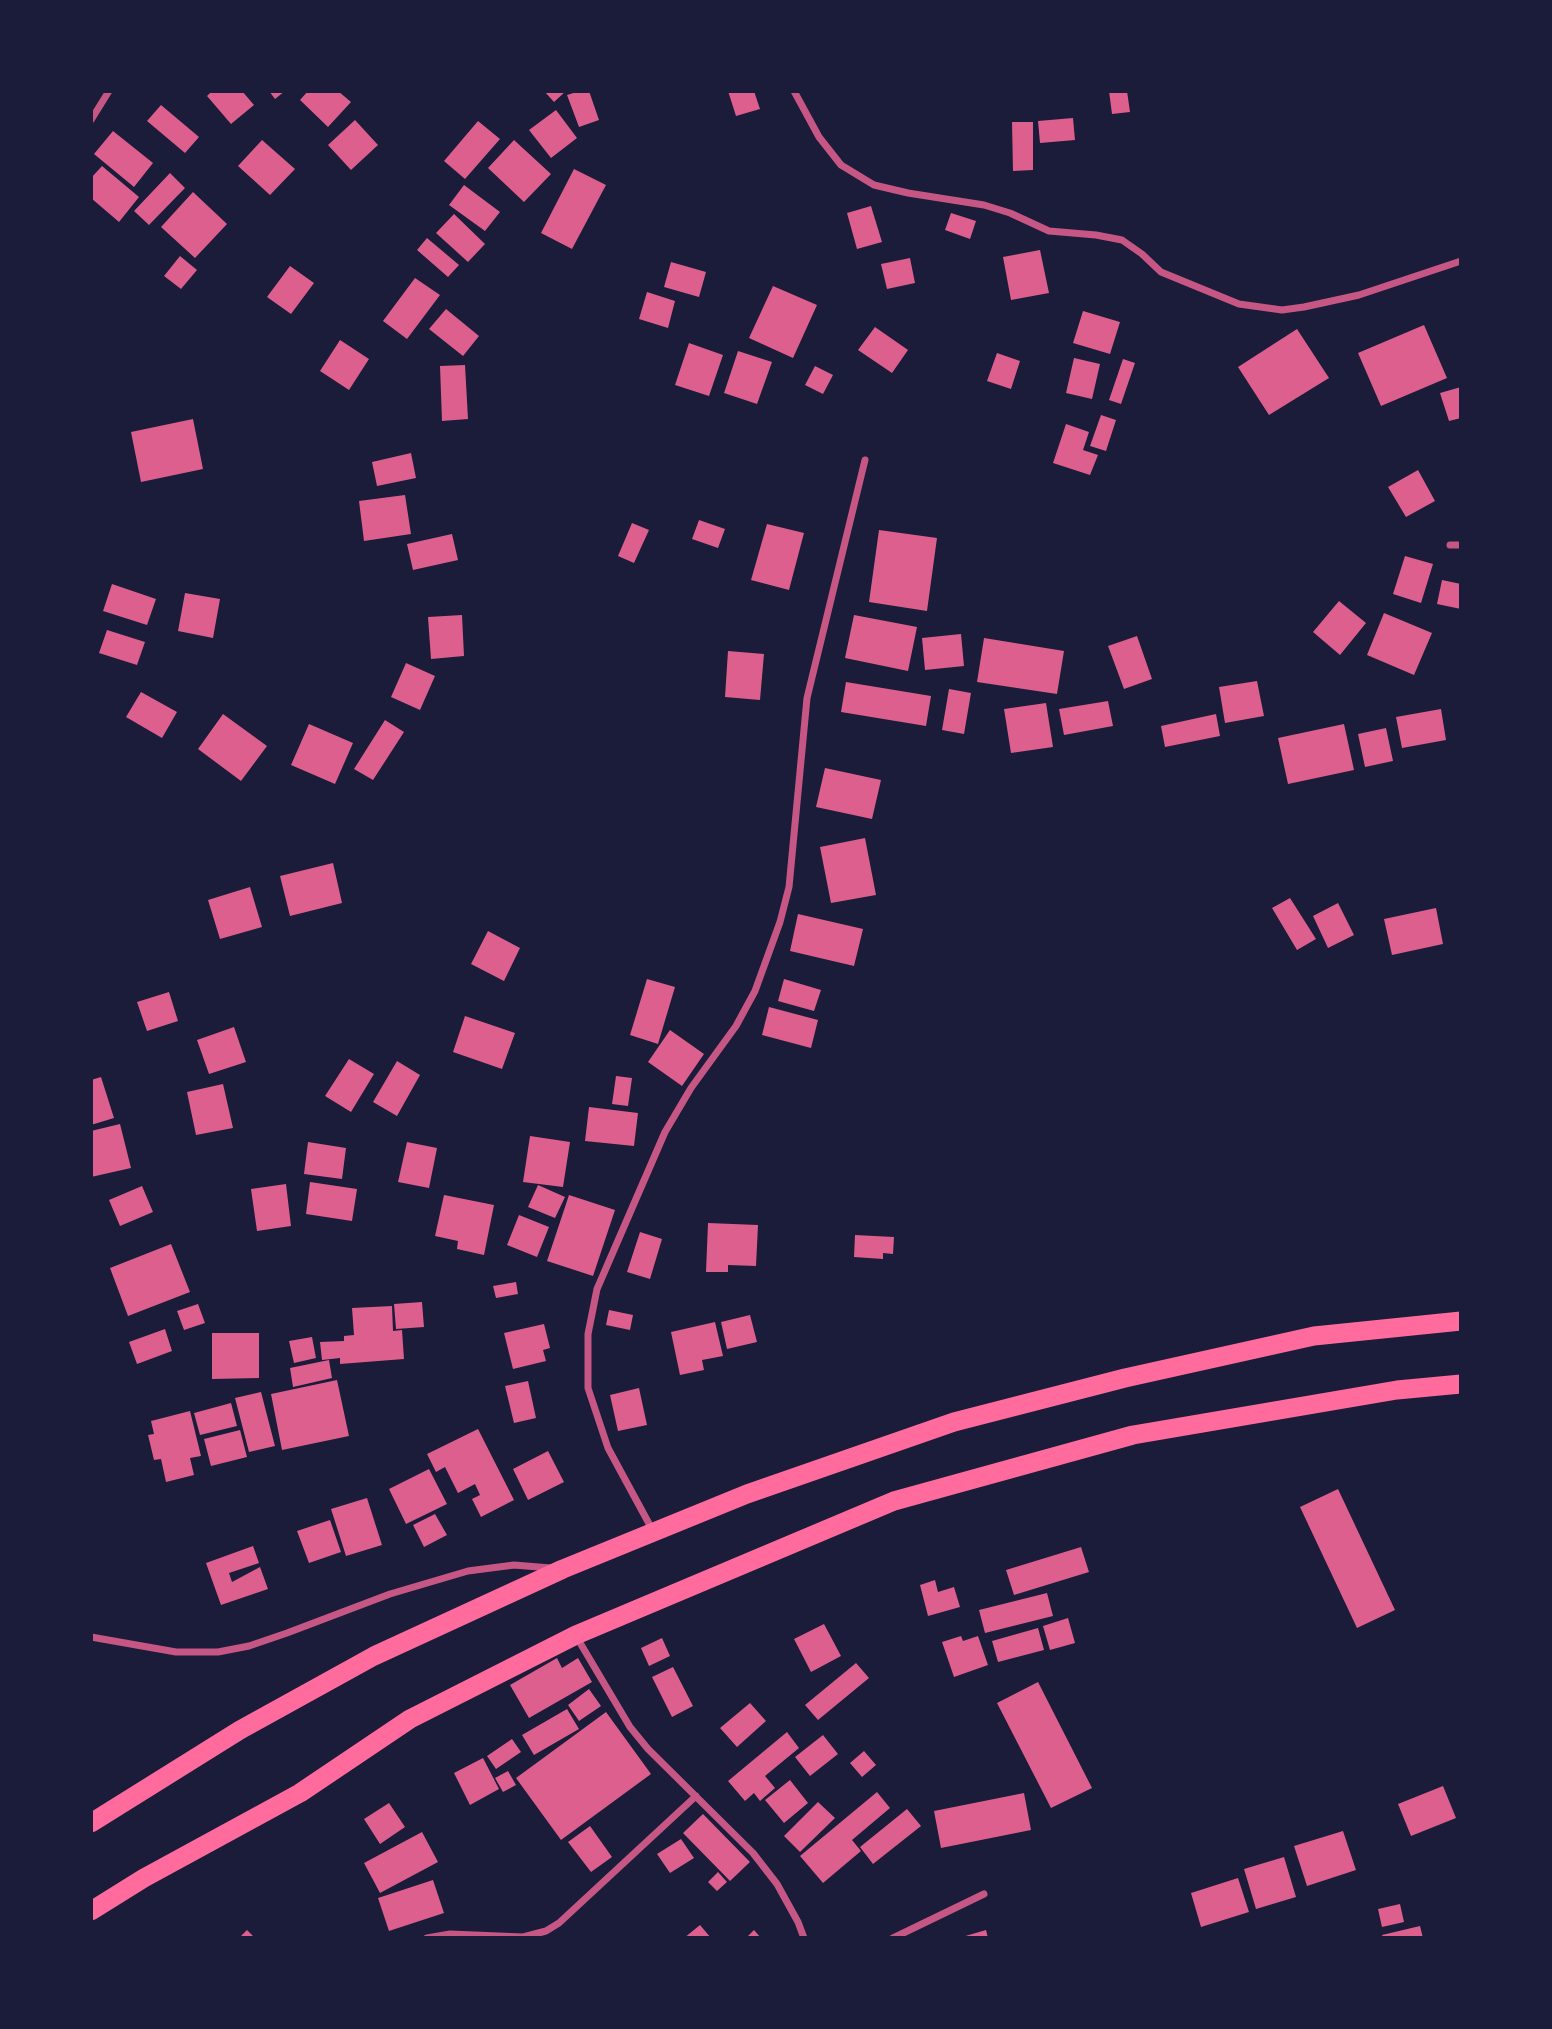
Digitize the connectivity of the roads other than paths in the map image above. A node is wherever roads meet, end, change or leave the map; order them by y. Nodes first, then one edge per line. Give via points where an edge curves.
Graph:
1 (109, 91) edge
2 (794, 91) edge
3 (91, 120) edge
4 (1461, 261) edge
5 (865, 460) dead end
6 (1450, 545) dead end
7 (1461, 545) edge
8 (1461, 1321) edge
9 (1461, 1384) edge
10 (653, 1531) junction
11 (563, 1569) junction
12 (576, 1635) junction
13 (91, 1637) edge
14 (696, 1796) junction
15 (91, 1823) edge
16 (984, 1894) dead end
17 (91, 1911) edge
18 (427, 1938) edge
19 (804, 1938) edge
20 (893, 1938) edge

1 - 3 street
2 - 4 street via 819,137 841,165 874,185 984,205 1049,231 1112,237 1127,243 1161,272 1239,304 1282,310 1304,307 1359,295
5 - 10 street via 807,698 789,887 780,922 755,991 736,1026 665,1132 597,1289 588,1334 588,1388 608,1448
6 - 7 street
8 - 10 highway via 1314,1336 954,1422
9 - 12 highway via 1397,1390 1133,1435 894,1501
10 - 11 highway
11 - 13 street via 514,1565 468,1571 390,1594 249,1646 218,1652 176,1652
11 - 15 highway via 374,1656 240,1730
12 - 14 street via 630,1727
12 - 17 highway via 410,1719 300,1793
14 - 18 street via 546,1931 523,1937 450,1934
14 - 19 street via 777,1884
16 - 20 street

